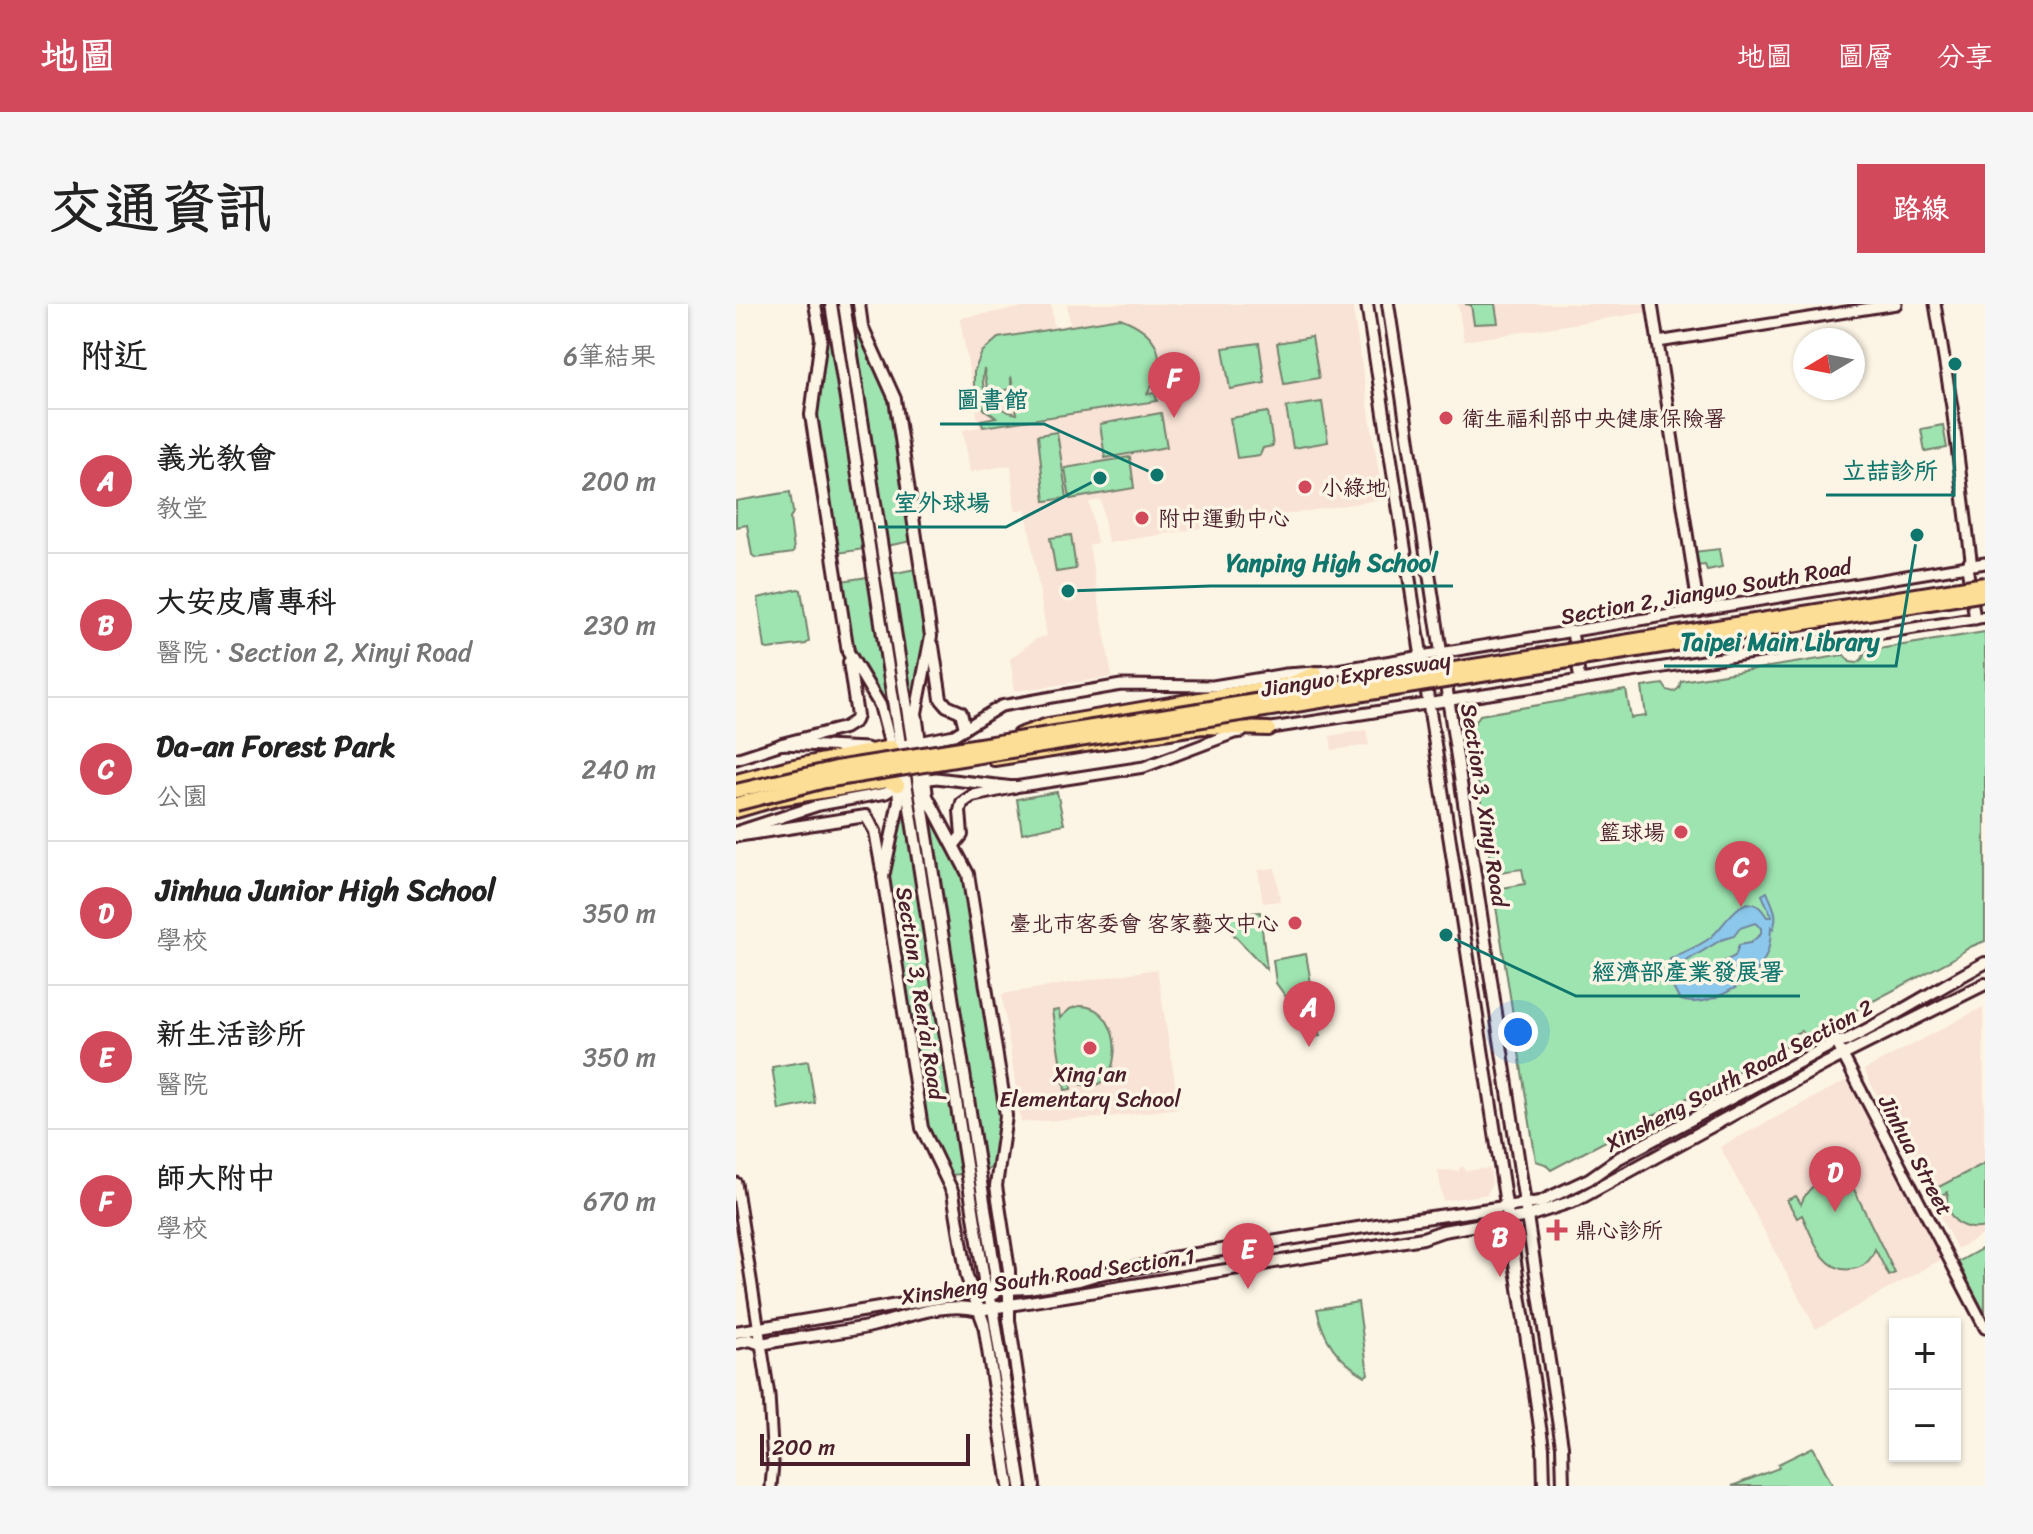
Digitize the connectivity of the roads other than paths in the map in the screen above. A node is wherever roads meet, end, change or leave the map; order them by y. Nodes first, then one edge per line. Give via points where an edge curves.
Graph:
1 (815, 304) edge
2 (828, 304) edge
3 (844, 304) edge
4 (859, 304) edge
5 (1367, 304) edge
6 (1388, 304) edge
7 (1652, 304) edge
8 (1896, 304) edge
9 (1935, 304) edge
10 (821, 338) junction
11 (1658, 342) junction
12 (1985, 563) edge
13 (1967, 566) junction
14 (1985, 584) edge
15 (1985, 594) edge
16 (1985, 601) edge
17 (1892, 609) junction
18 (1699, 611) junction
19 (1980, 618) edge
20 (1572, 632) junction
21 (931, 636) junction
22 (848, 652) junction
23 (1432, 655) junction
24 (1316, 673) junction
25 (1580, 680) junction
26 (1439, 701) junction
27 (965, 728) junction
28 (1269, 729) junction
29 (1000, 741) junction
30 (916, 743) junction
31 (782, 744) junction
32 (896, 746) junction
33 (736, 759) edge
34 (942, 763) junction
35 (736, 781) edge
36 (921, 781) junction
37 (901, 784) junction
38 (1014, 787) junction
39 (736, 791) edge
40 (736, 804) edge
41 (736, 811) edge
42 (736, 834) edge
43 (954, 845) junction
44 (883, 877) junction
45 (1985, 963) edge
46 (1985, 984) edge
47 (1836, 1042) junction
48 (1842, 1056) junction
49 (736, 1183) edge
50 (1506, 1207) junction
51 (1527, 1211) junction
52 (1508, 1220) junction
53 (1009, 1286) junction
54 (989, 1288) junction
55 (972, 1292) junction
56 (1009, 1305) junction
57 (993, 1308) junction
58 (979, 1310) junction
59 (758, 1328) junction
60 (1985, 1328) edge
61 (736, 1332) edge
62 (736, 1343) edge
63 (761, 1344) junction
64 (771, 1486) edge
65 (1009, 1486) edge
66 (1021, 1486) edge
67 (1034, 1486) edge
68 (1544, 1486) edge
69 (1563, 1486) edge

1 - 10 main road, Section 3, Ren’ai Road
2 - 10 main road
2 - 32 main road, Section 3, Ren’ai Road
3 - 30 main road, Section 3, Ren’ai Road
4 - 21 main road, Section 3, Ren’ai Road via 862,326 895,399
5 - 23 main road, Section 3, Xinyi Road
6 - 23 main road, Section 3, Xinyi Road
7 - 11 street
8 - 11 street
9 - 13 street via 1971,559
10 - 22 main road, Section 3, Ren’ai Road via 811,415
11 - 18 street
12 - 13 street, Section 2, Jianguo South Road
13 - 18 street, Section 2, Jianguo South Road
13 - 19 street
14 - 29 highway, Jianguo Expressway, bridge
15 - 17 highway, Jianguo Expressway, bridge
16 - 17 highway, bridge
17 - 34 highway, Jianguo Expressway, bridge
18 - 20 street, Section 2, Jianguo South Road
19 - 25 street
20 - 23 street, Section 2, Jianguo South Road
20 - 25 street
21 - 27 main road via 941,699 961,712
21 - 30 main road, Section 3, Ren’ai Road via 916,713
22 - 31 main road via 855,721
22 - 32 main road, Section 3, Ren’ai Road via 880,705
23 - 24 street, Section 2, Jianguo South Road
23 - 26 main road, Section 3, Xinyi Road
23 - 26 main road, Section 3, Xinyi Road
24 - 27 street, Section 2, Jianguo South Road via 1213,686 1121,685 1001,706
24 - 29 highway, bridge via 1288,684 1048,725
25 - 26 street
26 - 28 street
26 - 50 main road, Section 3, Xinyi Road
26 - 51 main road, Section 3, Xinyi Road
27 - 30 street, Section 2, Jianguo South Road
28 - 34 highway, bridge via 1184,730 1018,757
28 - 38 street via 1234,733 1144,767
29 - 39 highway, Jianguo Expressway, bridge
30 - 32 street, Section 2, Jianguo South Road
30 - 36 main road, Section 3, Ren’ai Road
31 - 32 street, Section 2, Jianguo South Road
31 - 33 street, Section 2, Jianguo South Road
32 - 35 highway
32 - 37 main road, Section 3, Ren’ai Road
34 - 40 highway, Jianguo Expressway, bridge via 825,781
36 - 37 street
36 - 38 street
36 - 43 main road, Section 3, Ren’ai Road
36 - 54 main road, Section 3, Ren’ai Road
37 - 41 highway, bridge via 887,781
37 - 42 street via 886,793 819,805
37 - 44 main road, Section 3, Ren’ai Road
37 - 54 main road, Section 3, Ren’ai Road
38 - 43 main road via 962,803 962,835
42 - 44 main road via 866,816 875,831
43 - 53 main road, Section 3, Ren’ai Road via 968,874 1006,1116 996,1186
44 - 55 main road, Section 3, Ren’ai Road via 922,1128 953,1193
45 - 47 main road, Xinsheng South Road Section 2
46 - 48 main road, Xinsheng South Road Section 2
47 - 48 street, Jinhua Street
47 - 51 main road, Xinsheng South Road Section 2
48 - 51 main road, Xinsheng South Road Section 2 via 1577,1200
48 - 60 street, Jinhua Street
49 - 59 street
50 - 51 main road, Xinsheng South Road Section 2
50 - 52 main road, Section 3, Xinyi Road
50 - 53 main road, Xinsheng South Road Section 1 via 1172,1258 1079,1280
51 - 52 main road, Xinsheng South Road Section 2
51 - 69 main road, Section 3, Xinyi Road via 1562,1446
52 - 56 main road, Xinsheng South Road Section 1
52 - 68 main road, Section 3, Xinyi Road via 1541,1434
53 - 54 main road, Xinsheng South Road Section 1
53 - 56 main road, Section 3, Ren’ai Road
54 - 55 main road, Xinsheng South Road Section 1
54 - 57 main road
55 - 58 main road, Section 3, Ren’ai Road
55 - 59 main road, Xinsheng South Road Section 1
56 - 57 main road, Xinsheng South Road Section 1
56 - 67 main road, Section 3, Ren’ai Road
57 - 58 main road, Xinsheng South Road Section 1
57 - 66 main road
58 - 63 main road, Xinsheng South Road Section 1 via 965,1306
58 - 65 main road, Section 3, Ren’ai Road
59 - 61 main road, Xinsheng South Road Section 1
59 - 63 street
62 - 63 main road, Xinsheng South Road Section 1
63 - 64 street via 769,1395

